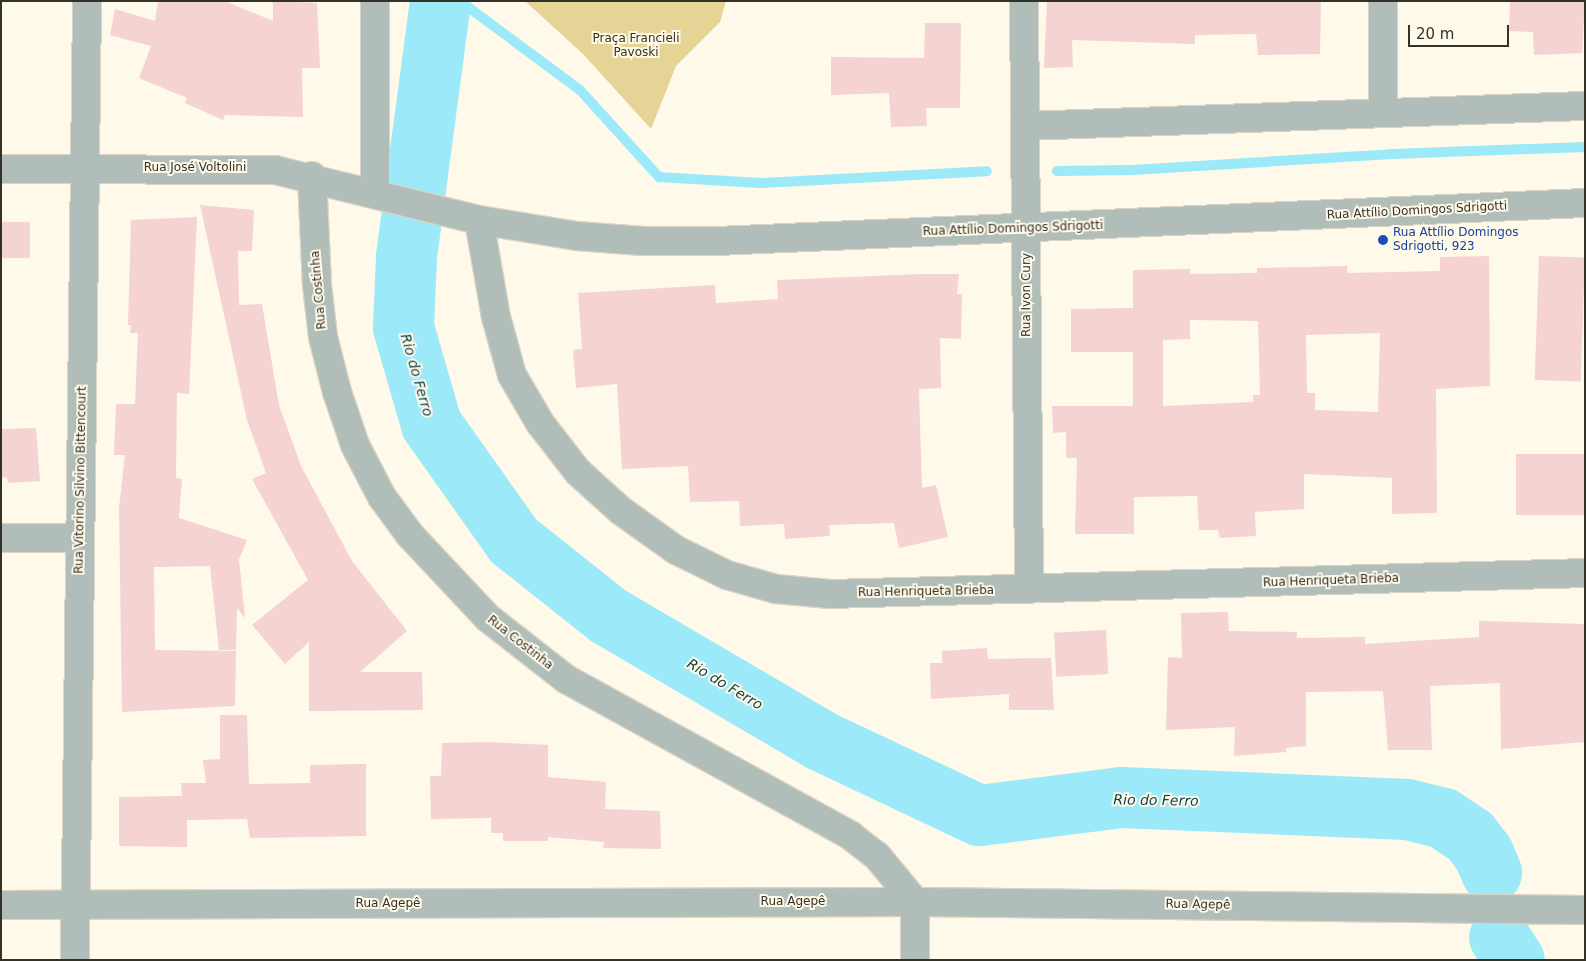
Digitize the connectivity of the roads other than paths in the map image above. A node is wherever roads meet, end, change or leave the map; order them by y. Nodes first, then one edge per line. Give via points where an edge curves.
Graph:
1 (87, 1) edge
2 (375, 1) edge
3 (1024, 1) edge
4 (1383, 1) edge
5 (1585, 106) edge
6 (1383, 113) junction
7 (1025, 126) junction
8 (85, 168) junction
9 (1, 169) edge
10 (312, 176) junction
11 (380, 195) junction
12 (1585, 203) edge
13 (443, 212) joint
14 (479, 220) junction
15 (1026, 228) junction
16 (1, 538) edge
17 (80, 538) junction
18 (1585, 574) edge
19 (1029, 590) junction
20 (915, 902) junction
21 (1, 905) edge
22 (76, 905) junction
23 (1585, 910) edge
24 (75, 960) edge
25 (915, 960) edge

1 - 8 street, Rua Vitorino Silvino Bittencourt
2 - 11 street
3 - 7 street, Rua Ivon Cury
4 - 6 street
5 - 6 street
6 - 7 street
7 - 15 street, Rua Ivon Cury
8 - 9 street, Rua José Voltolini
8 - 10 street, Rua José Voltolini via 237,168
8 - 17 street, Rua Vitorino Silvino Bittencourt
10 - 11 street, Rua José Voltolini
10 - 20 street, Rua Costinha via 318,293 337,392 359,454 382,497 410,535 488,618 566,679 851,836 877,856
11 - 13 street, Rua José Voltolini
12 - 15 street, Rua Attílio Domingos Sdrigotti
13 - 14 street, Rua Attílio Domingos Sdrigotti
14 - 15 street, Rua Attílio Domingos Sdrigotti via 577,236 642,241
14 - 19 street, Rua Henriqueta Brieba via 496,317 512,375 540,423 578,472 620,510 676,550 727,575 776,589 830,594
15 - 19 street, Rua Ivon Cury
16 - 17 street
17 - 22 street, Rua Vitorino Silvino Bittencourt
18 - 19 street, Rua Henriqueta Brieba
20 - 22 street, Rua Agepê
20 - 23 street, Rua Agepê
20 - 25 street
21 - 22 street, Rua Agepê
22 - 24 street, Rua Vitorino Silvino Bittencourt

